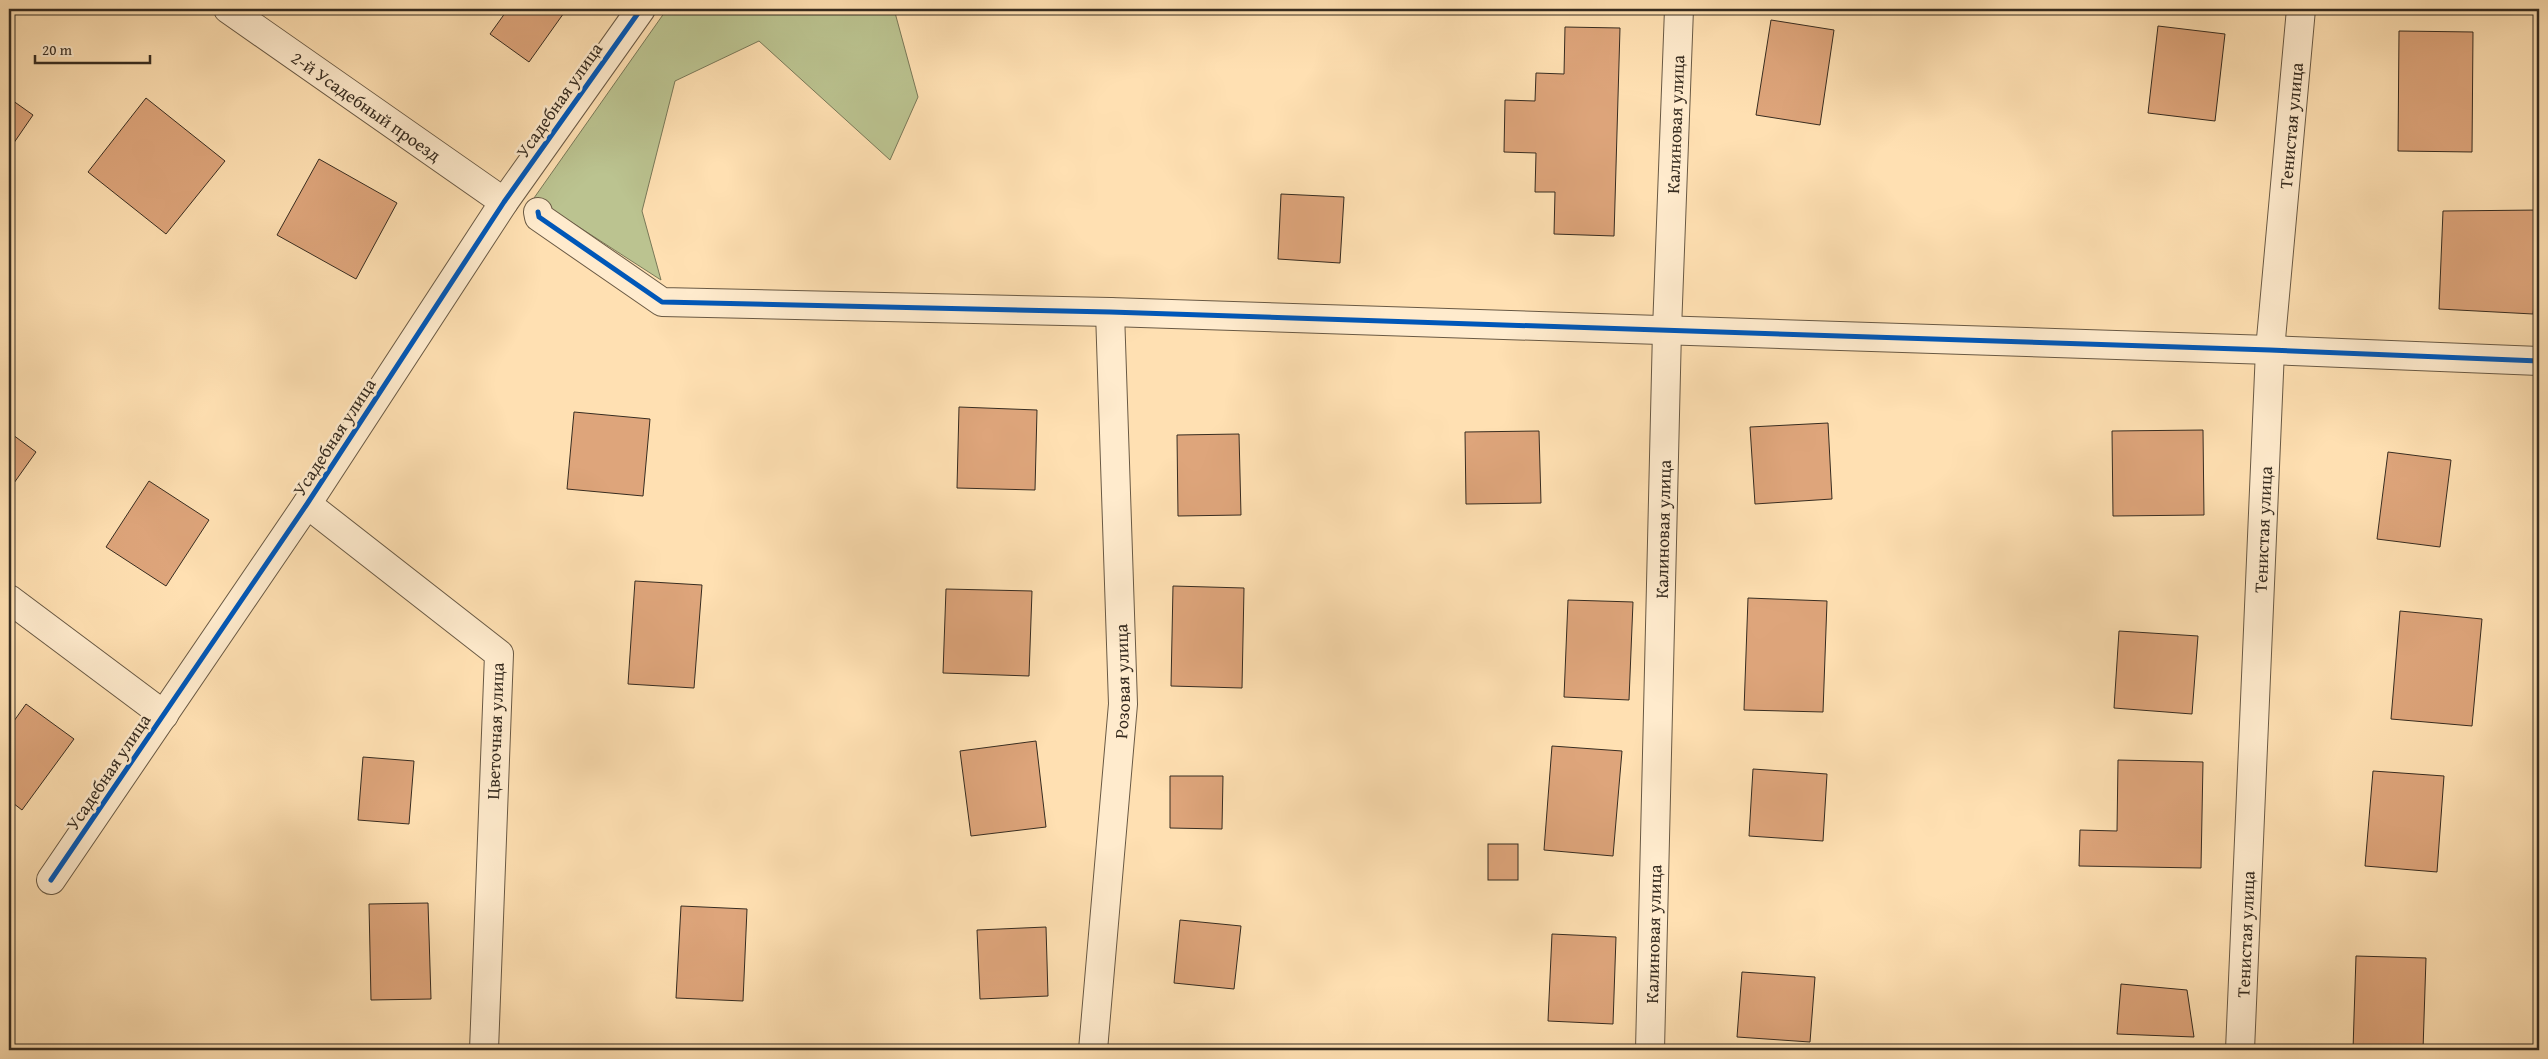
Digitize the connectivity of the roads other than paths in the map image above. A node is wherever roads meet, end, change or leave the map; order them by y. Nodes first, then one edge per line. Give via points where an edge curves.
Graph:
1 (228, 9) edge
2 (640, 9) edge
3 (1679, 9) edge
4 (2301, 9) edge
5 (504, 202) junction
6 (538, 212) dead end
7 (1110, 312) junction
8 (1667, 330) junction
9 (2270, 350) junction
10 (2539, 361) edge
11 (307, 504) junction
12 (9, 599) edge
13 (164, 715) junction
14 (51, 880) dead end
15 (484, 1050) edge
16 (1093, 1050) edge
17 (1650, 1050) edge
18 (2240, 1050) edge

1 - 5 street, 2-й Усадебный проезд
2 - 5 street, Усадебная улица
3 - 8 street, Калиновая улица
4 - 9 street, Тенистая улица
5 - 11 street, Усадебная улица
6 - 7 street via 539,217 662,302
7 - 8 street
7 - 16 street, Розовая улица via 1123,704
8 - 9 street
8 - 17 street, Калиновая улица
9 - 10 street
9 - 18 street, Тенистая улица
11 - 13 street, Усадебная улица
11 - 15 street, Цветочная улица via 498,654
12 - 13 street
13 - 14 street, Усадебная улица

